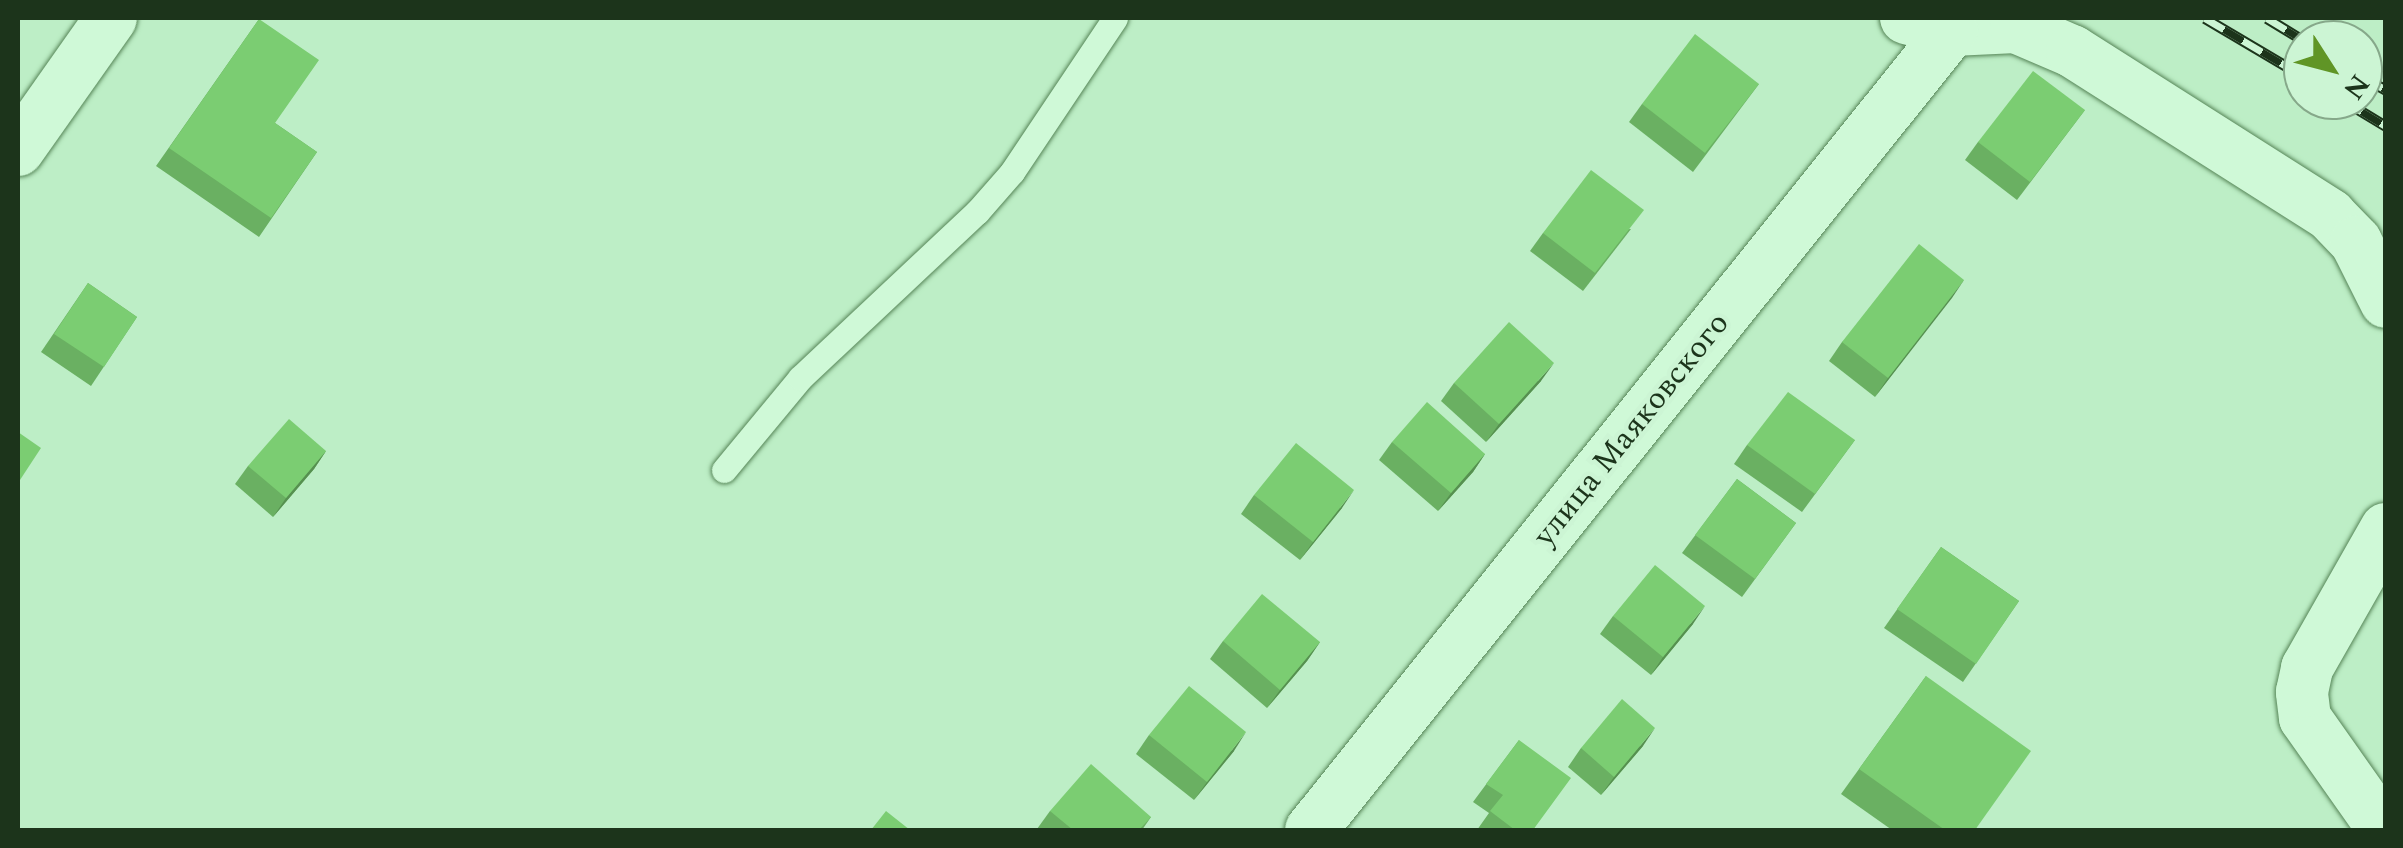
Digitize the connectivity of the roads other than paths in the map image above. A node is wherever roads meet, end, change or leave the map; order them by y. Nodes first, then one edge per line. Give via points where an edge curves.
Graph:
1 (112, 18) edge
2 (1115, 18) edge
3 (1929, 24) edge
4 (18, 150) edge
5 (2386, 302) edge
6 (724, 470) dead end
7 (2386, 528) edge
8 (1312, 830) edge
9 (2384, 830) edge

1 - 4 street
2 - 6 lane via 1012,172 800,378
3 - 5 street via 2016,27 2072,51 2330,215 2356,242
3 - 8 street, улица Маяковского
7 - 9 street via 2307,668 2302,692 2305,718

